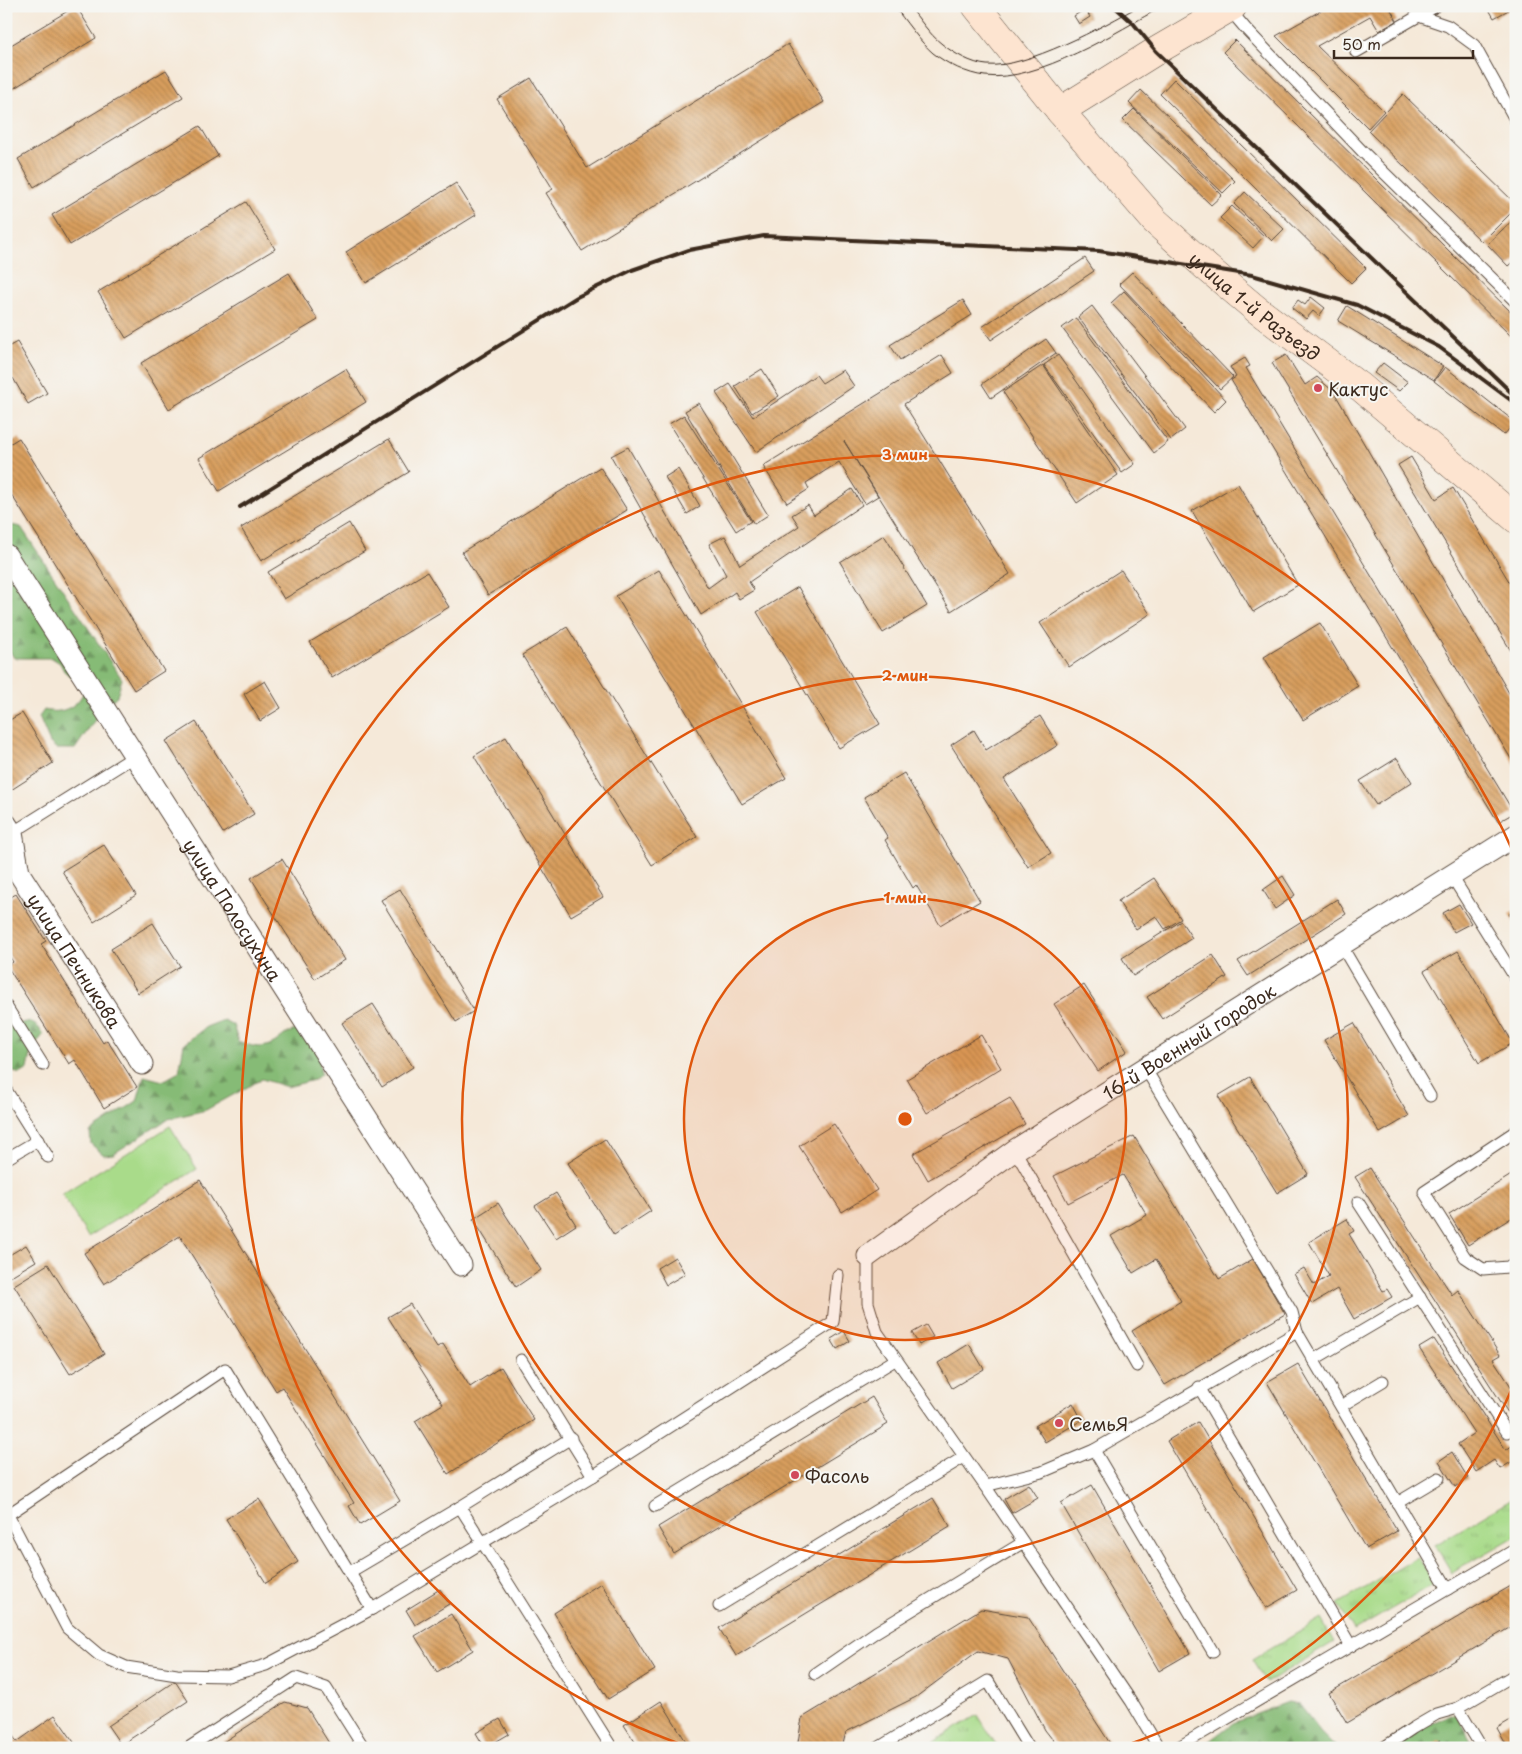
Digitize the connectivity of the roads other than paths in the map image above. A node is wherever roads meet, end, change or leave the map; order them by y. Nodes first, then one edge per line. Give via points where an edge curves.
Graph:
1 (976, 6) edge
2 (1436, 6) edge
3 (1231, 8) edge
4 (1416, 11) edge
5 (1356, 52) dead end
6 (1060, 111) junction
7 (1516, 121) edge
8 (1516, 302) edge
9 (1516, 519) edge
10 (6, 555) edge
11 (135, 756) junction
12 (9, 828) edge
13 (1516, 834) edge
14 (1451, 875) junction
15 (13, 877) edge
16 (1341, 945) junction
17 (1516, 979) edge
18 (7, 1010) edge
19 (142, 1064) dead end
20 (43, 1065) dead end
21 (1145, 1068) junction
22 (6, 1090) edge
23 (1430, 1096) dead end
24 (1516, 1131) edge
25 (38, 1140) junction
26 (1015, 1150) junction
27 (48, 1157) dead end
28 (6, 1159) edge
29 (1358, 1202) dead end
30 (868, 1256) joint
31 (1516, 1262) edge
32 (461, 1265) dead end
33 (838, 1274) dead end
34 (1420, 1297) junction
35 (1297, 1332) junction
36 (521, 1360) dead end
37 (895, 1360) junction
38 (1313, 1360) junction
39 (1137, 1366) dead end
40 (1383, 1381) dead end
41 (1199, 1387) junction
42 (1341, 1406) junction
43 (1507, 1432) dead end
44 (571, 1438) junction
45 (1094, 1450) junction
46 (964, 1457) junction
47 (594, 1476) junction
48 (1439, 1478) dead end
49 (985, 1486) junction
50 (1397, 1503) junction
51 (655, 1506) dead end
52 (460, 1508) junction
53 (7, 1515) edge
54 (482, 1543) junction
55 (1022, 1543) junction
56 (1516, 1549) edge
57 (350, 1572) junction
58 (1448, 1589) junction
59 (719, 1606) dead end
60 (372, 1609) junction
61 (1351, 1646) junction
62 (1212, 1652) dead end
63 (816, 1674) dead end
64 (1516, 1674) edge
65 (1458, 1708) junction
66 (1396, 1744) edge
67 (188, 1748) edge
68 (364, 1748) edge
69 (612, 1748) edge
70 (878, 1748) edge
71 (1029, 1748) edge
72 (1159, 1748) edge
73 (1177, 1748) edge
74 (1383, 1748) edge
75 (1482, 1748) edge

1 - 6 main road, улица 1-й Разъезд
2 - 4 lane
3 - 6 main road
3 - 8 lane via 1246,29 1362,151
4 - 5 lane
4 - 7 lane via 1448,26 1474,46
6 - 9 main road, улица 1-й Разъезд via 1155,221 1206,267 1359,386
10 - 11 street, улица Полосухина
11 - 12 lane
11 - 32 street, улица Полосухина
12 - 15 street, улица Печникова
13 - 14 street, 16-й Военный городок
14 - 16 street, 16-й Военный городок
14 - 17 lane
15 - 19 street, улица Печникова
16 - 21 street, 16-й Военный городок
16 - 23 lane
18 - 20 lane
21 - 26 street, 16-й Военный городок
21 - 35 lane via 1292,1312
22 - 25 lane
24 - 31 lane via 1424,1192 1465,1257 1483,1268 1508,1267
25 - 27 lane
25 - 28 lane
26 - 30 street, 16-й Военный городок
26 - 39 lane
29 - 34 lane
30 - 37 lane via 868,1303 877,1332
33 - 47 lane via 833,1322
34 - 38 lane
34 - 43 lane
35 - 38 lane
35 - 41 lane
36 - 44 lane
37 - 46 lane
37 - 51 lane
38 - 42 lane
40 - 42 lane
41 - 45 lane
41 - 61 lane
42 - 50 lane
44 - 47 lane
44 - 52 lane
45 - 49 lane via 1042,1472
45 - 62 lane
46 - 49 lane
46 - 59 lane
47 - 54 lane
48 - 50 lane
49 - 55 lane
50 - 58 lane
52 - 54 lane
52 - 57 lane
53 - 57 lane via 225,1369
53 - 60 lane via 67,1628 99,1656 126,1667 228,1676 266,1665
54 - 60 lane
54 - 69 lane
55 - 63 lane via 876,1632
55 - 72 lane via 1131,1701
56 - 58 lane
57 - 60 lane
58 - 61 lane
61 - 73 lane
64 - 65 lane
65 - 66 lane via 1437,1714 1413,1728
65 - 75 lane
66 - 74 lane
67 - 68 lane via 296,1678 326,1688
70 - 71 lane via 988,1681

